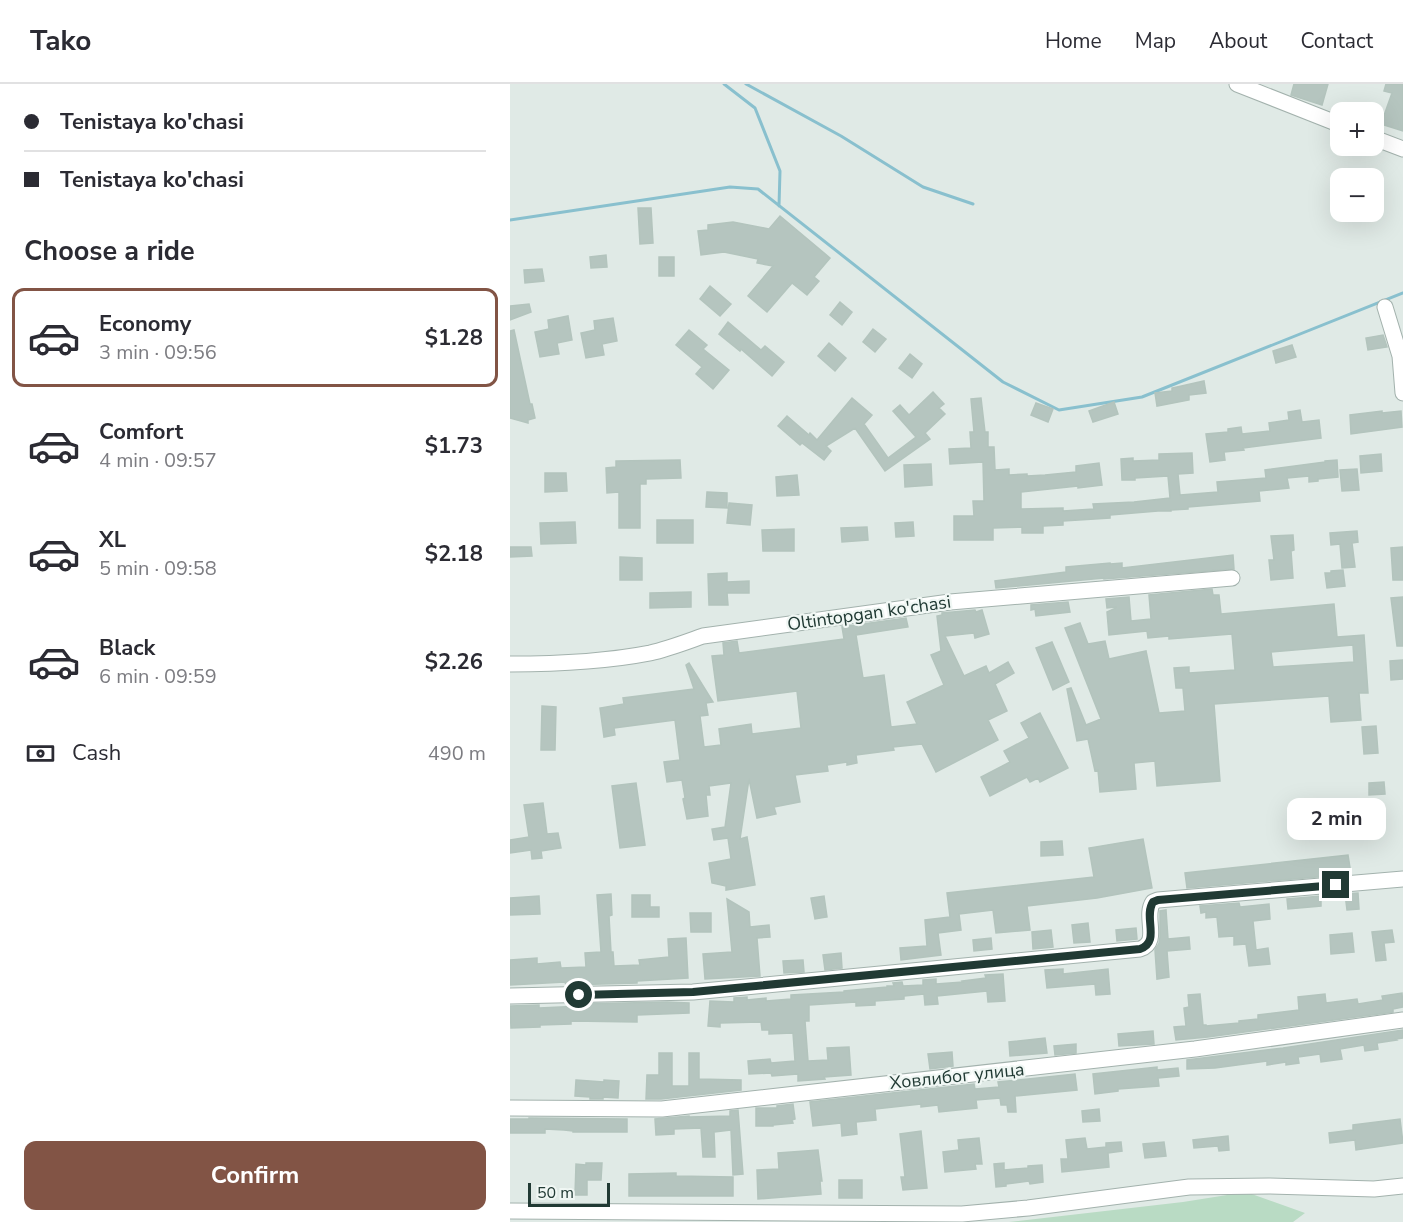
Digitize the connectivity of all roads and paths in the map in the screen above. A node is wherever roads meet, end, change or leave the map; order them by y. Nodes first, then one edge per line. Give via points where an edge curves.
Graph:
1 (1237, 84) edge
2 (1330, 121) edge
3 (1384, 142) edge
4 (1403, 149) edge
5 (1385, 307) dead end
6 (1403, 393) edge
7 (1232, 578) dead end
8 (510, 664) edge
9 (1403, 879) edge
10 (510, 996) edge
11 (1403, 1020) edge
12 (510, 1108) edge
13 (1403, 1186) edge
14 (510, 1211) edge

1 - 2 street
3 - 4 street
5 - 6 street via 1400,356
7 - 8 street, Oltintopgan ko'chasi via 950,602 703,636 649,653 598,661
9 - 10 street via 1158,900 1149,910 1150,942 1140,949 693,992
11 - 12 street, Ховлибог улица via 1195,1049 662,1110
13 - 14 street via 1189,1187 962,1214

